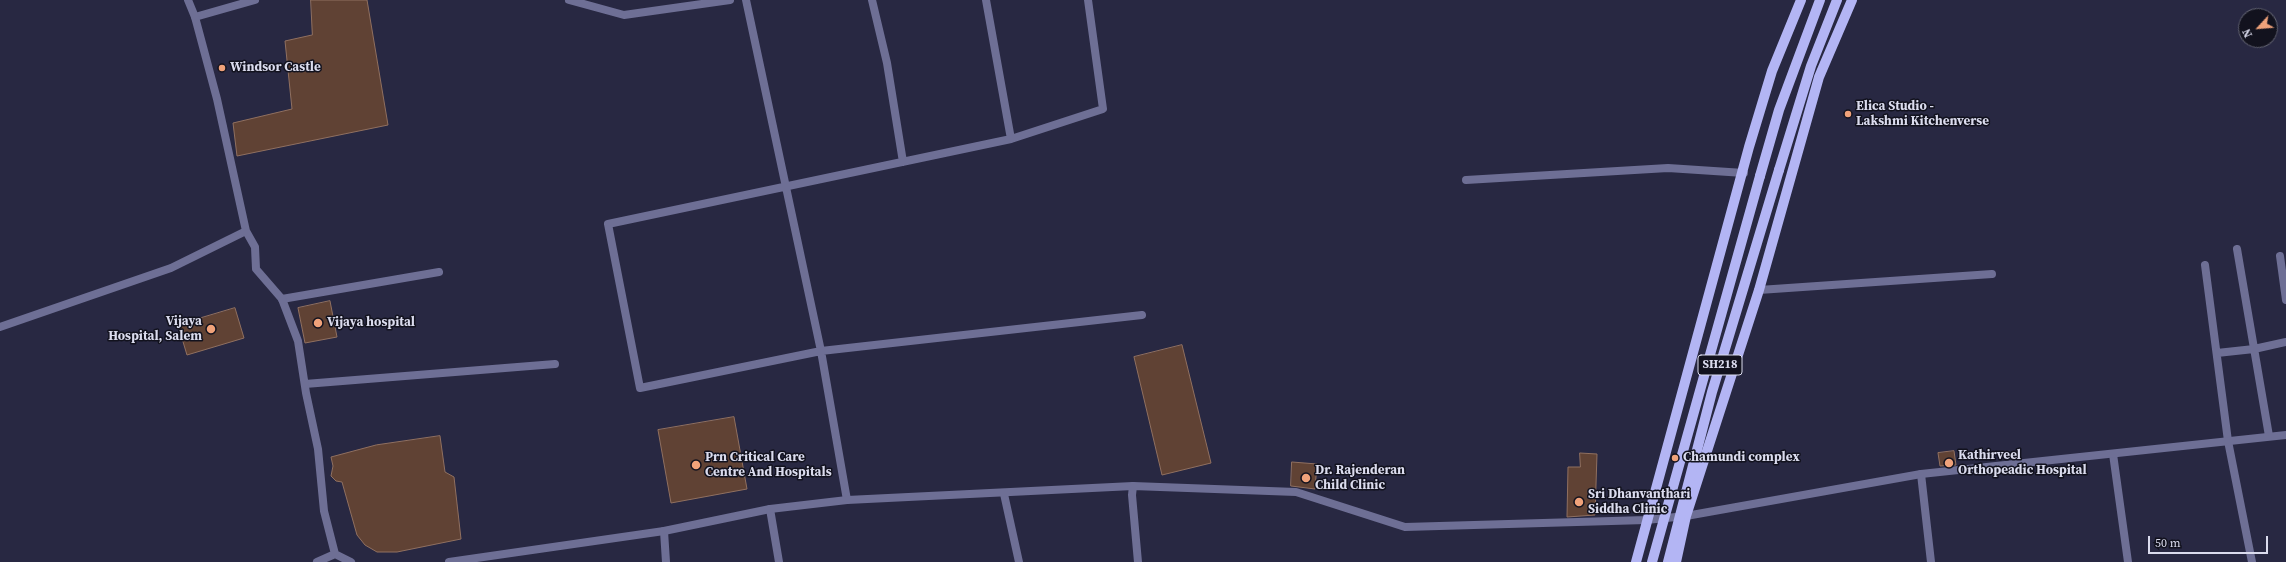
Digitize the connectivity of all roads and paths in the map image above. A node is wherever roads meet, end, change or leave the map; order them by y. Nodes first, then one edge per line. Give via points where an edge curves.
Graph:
1 (188, 0) edge
2 (255, 0) edge
3 (569, 0) edge
4 (730, 0) edge
5 (746, 0) edge
6 (872, 0) edge
7 (986, 0) edge
8 (1088, 0) edge
9 (1801, 0) edge
10 (1820, 0) edge
11 (1837, 0) edge
12 (1852, 0) edge
13 (196, 17) junction
14 (1011, 139) junction
15 (903, 162) junction
16 (1744, 173) junction
17 (1466, 180) dead end
18 (786, 188) junction
19 (246, 231) junction
20 (2237, 249) dead end
21 (2280, 256) dead end
22 (2205, 265) dead end
23 (440, 272) dead end
24 (1992, 274) dead end
25 (1759, 290) junction
26 (282, 299) junction
27 (2286, 300) edge
28 (1142, 315) dead end
29 (0, 327) edge
30 (2286, 342) edge
31 (2254, 349) junction
32 (821, 351) junction
33 (2217, 353) junction
34 (556, 364) dead end
35 (304, 384) junction
36 (2286, 435) edge
37 (2269, 436) junction
38 (2228, 441) junction
39 (2113, 454) junction
40 (1921, 474) junction
41 (1133, 486) junction
42 (1004, 494) junction
43 (848, 500) junction
44 (770, 509) junction
45 (1686, 516) junction
46 (1646, 520) junction
47 (664, 531) junction
48 (335, 558) edge
49 (317, 562) edge
50 (351, 562) edge
51 (449, 562) edge
52 (666, 562) edge
53 (779, 562) edge
54 (1019, 562) edge
55 (1138, 562) edge
56 (1636, 562) edge
57 (1652, 562) edge
58 (1668, 562) edge
59 (1676, 562) edge
60 (1931, 562) edge
61 (2128, 562) edge
62 (2252, 562) edge

1 - 13 street
2 - 13 street
3 - 4 street via 624,15
5 - 18 street
6 - 15 street via 887,63
7 - 14 street
8 - 14 street via 1103,109
9 - 16 main road via 1772,71
10 - 57 main road, SH218, bridge via 1779,110
11 - 58 main road, SH218, bridge via 1811,66 1712,392
12 - 25 main road via 1819,77
13 - 19 street
14 - 15 street
15 - 18 street
16 - 17 street via 1668,168
16 - 46 main road
18 - 32 street
18 - 32 street via 608,224 640,388
19 - 26 street via 255,247 256,269
19 - 29 street via 170,268
20 - 31 street
21 - 27 street
22 - 33 street
23 - 26 street
24 - 25 street
25 - 45 main road
26 - 35 street via 298,341
28 - 32 street
30 - 31 street
31 - 33 street
31 - 37 street
32 - 43 street
33 - 38 street
34 - 35 street
35 - 48 street via 318,449 324,511
36 - 37 street
37 - 38 street
38 - 39 street
38 - 62 street
39 - 40 street
39 - 61 street
40 - 45 street
40 - 60 street
41 - 42 street
41 - 46 street via 1296,492 1405,527
41 - 55 street
42 - 43 street
42 - 54 street
43 - 44 street
44 - 47 street
44 - 53 street
45 - 46 street
45 - 59 main road
46 - 56 main road
47 - 51 street
47 - 52 street
48 - 49 street
48 - 50 street

